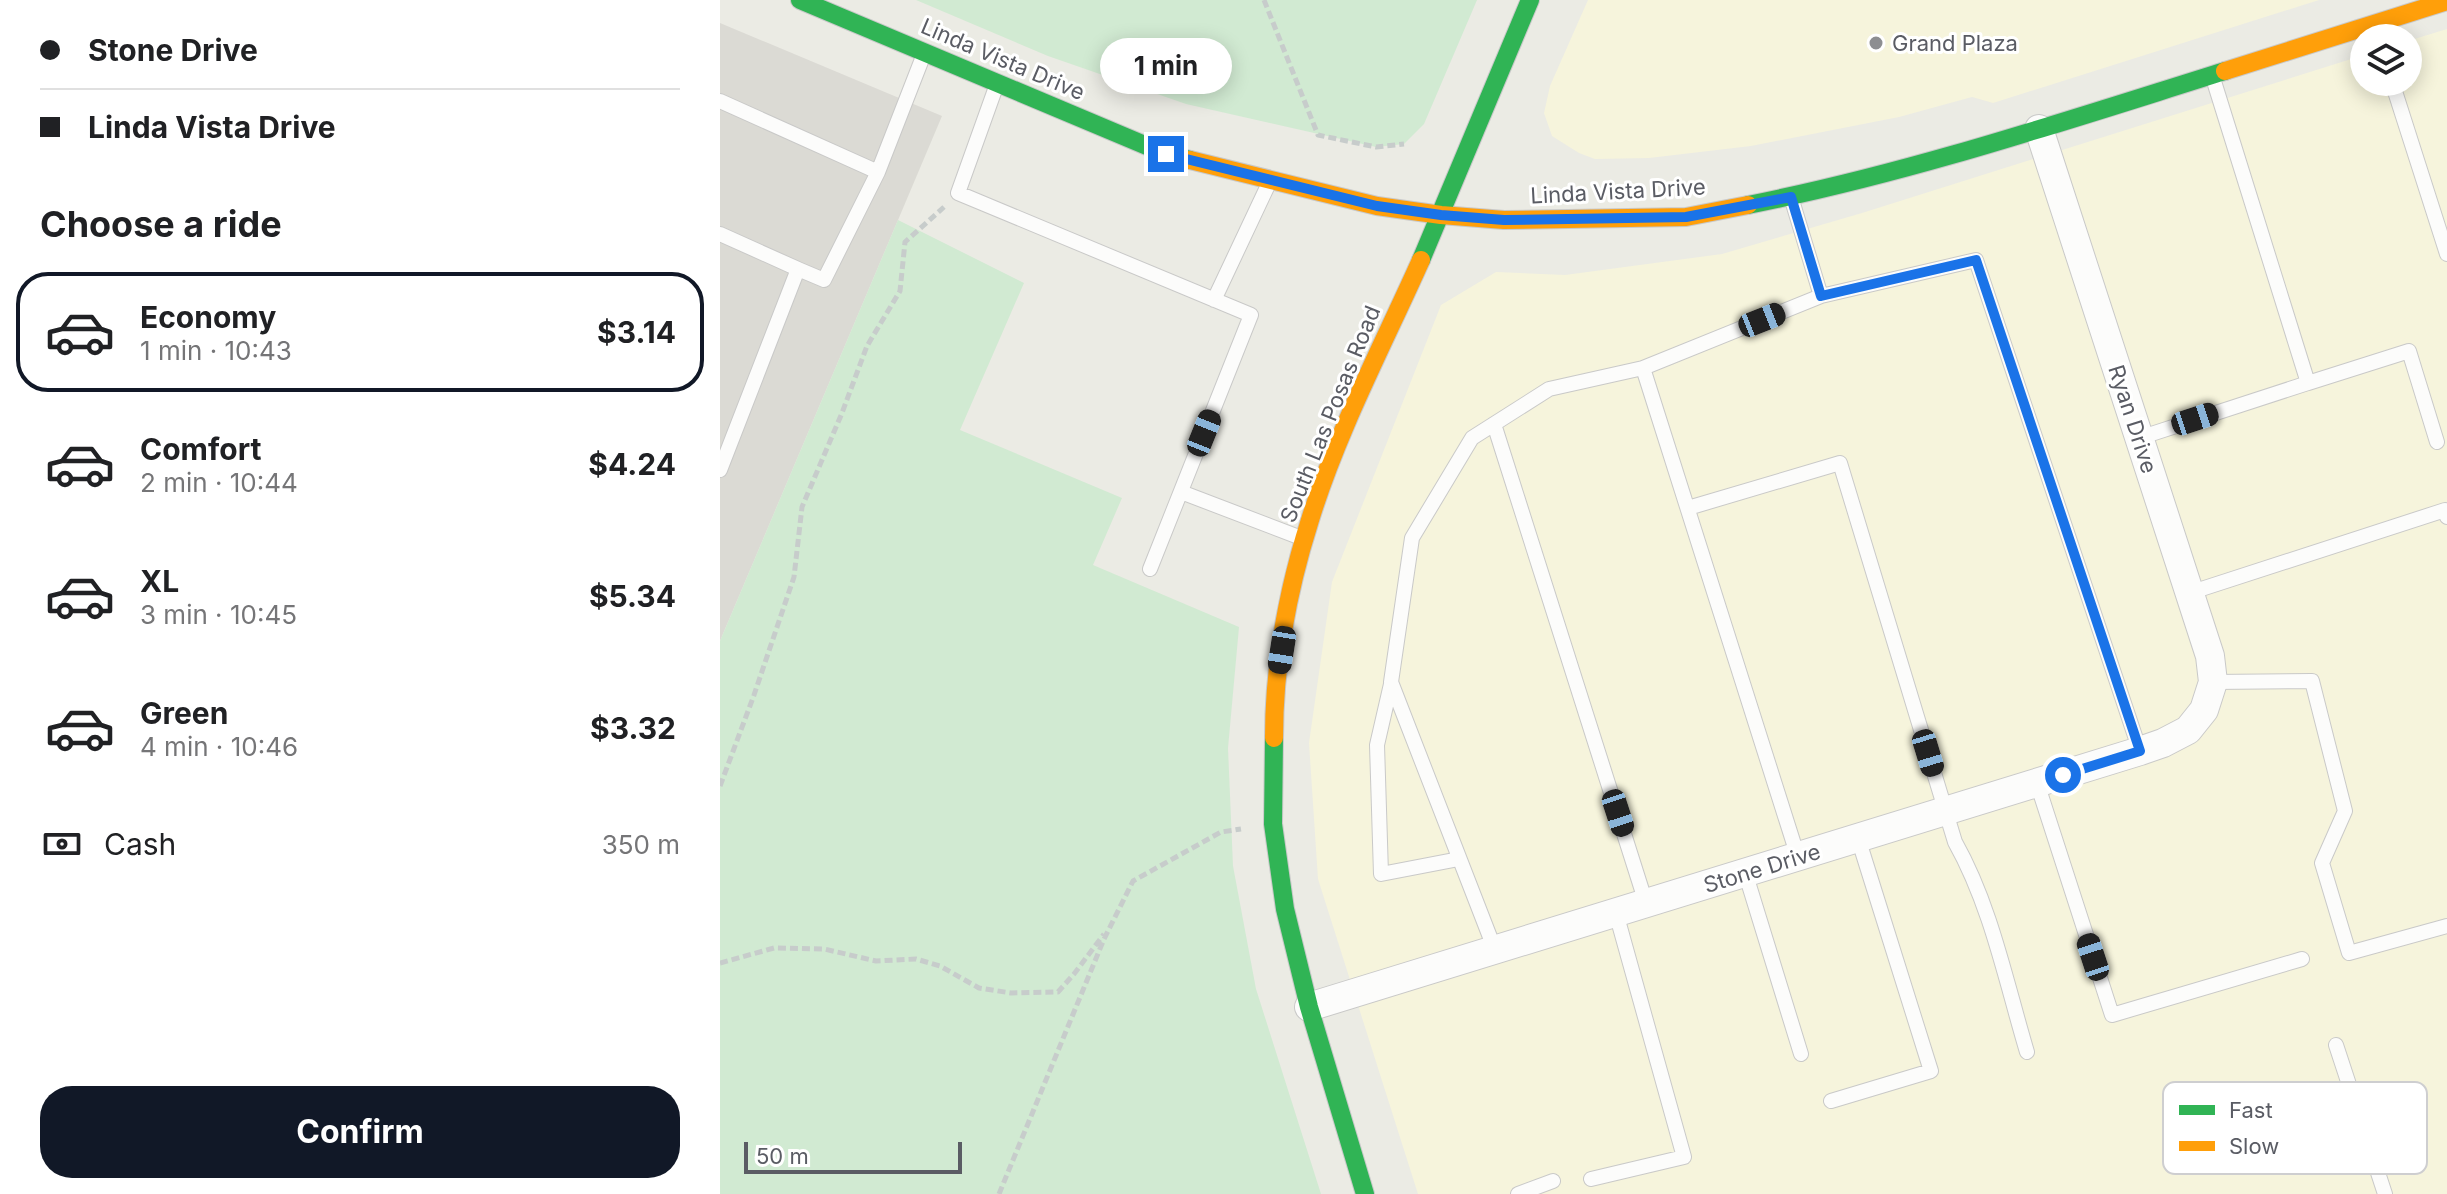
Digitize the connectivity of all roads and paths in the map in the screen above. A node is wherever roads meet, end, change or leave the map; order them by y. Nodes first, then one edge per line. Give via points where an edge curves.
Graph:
1 (800, 0) edge
2 (1264, 0) edge
3 (1530, 0) edge
4 (2447, 1) edge
5 (2392, 24) edge
6 (2350, 38) edge
7 (925, 53) junction
8 (2212, 75) junction
9 (997, 83) junction
10 (2396, 96) edge
11 (720, 101) edge
12 (2039, 129) junction
13 (1404, 144) dead end
14 (878, 172) junction
15 (1270, 180) junction
16 (958, 193) junction
17 (1791, 197) junction
18 (1441, 215) junction
19 (720, 234) edge
20 (2447, 254) edge
21 (798, 269) junction
22 (1821, 296) junction
23 (1214, 300) junction
24 (1643, 368) junction
25 (2308, 383) junction
26 (1494, 424) junction
27 (2139, 438) junction
28 (2437, 442) dead end
29 (720, 470) edge
30 (1181, 492) junction
31 (1688, 508) junction
32 (2447, 517) edge
33 (1305, 539) junction
34 (1150, 569) dead end
35 (2189, 593) junction
36 (1391, 682) junction
37 (2213, 682) junction
38 (2204, 710) joint
39 (2140, 751) junction
40 (2037, 783) junction
41 (720, 786) edge
42 (1946, 811) junction
43 (1273, 824) junction
44 (1858, 838) junction
45 (1798, 857) junction
46 (1459, 859) junction
47 (1745, 872) junction
48 (1646, 903) junction
49 (1616, 913) junction
50 (1115, 918) junction
51 (2447, 926) edge
52 (1495, 950) junction
53 (2302, 959) dead end
54 (720, 963) edge
55 (1309, 1007) junction
56 (2336, 1045) dead end
57 (2027, 1052) dead end
58 (1801, 1054) dead end
59 (2348, 1082) edge
60 (1831, 1101) dead end
61 (2378, 1174) edge
62 (1591, 1179) dead end
63 (1553, 1181) dead end
64 (999, 1194) edge
65 (1365, 1194) edge
66 (1518, 1194) edge
67 (2385, 1194) edge

1 - 7 main road, Linda Vista Drive
2 - 13 path via 1318,135 1376,147
3 - 18 main road, South Las Posas Road
4 - 5 main road, Linda Vista Drive
6 - 8 main road, Linda Vista Drive
7 - 9 main road, Linda Vista Drive
7 - 14 lane
8 - 12 main road, Linda Vista Drive
8 - 25 lane
9 - 15 main road, Linda Vista Drive via 1166,154
9 - 16 lane
10 - 20 lane
11 - 14 lane
12 - 17 main road, Linda Vista Drive
12 - 27 street, Ryan Drive
14 - 21 lane via 824,280
15 - 18 main road, Linda Vista Drive via 1377,206
15 - 23 lane
16 - 23 lane
16 - 41 path via 905,242 900,291 867,346 802,507 794,577
17 - 18 main road, Linda Vista Drive via 1686,217 1504,220
17 - 22 lane
18 - 33 main road, South Las Posas Road via 1340,441
19 - 21 lane
21 - 29 lane
22 - 24 lane
22 - 39 lane via 1976,260
23 - 30 lane via 1251,315
24 - 26 lane via 1549,389
24 - 31 lane
25 - 27 lane
25 - 28 lane via 2409,351
26 - 36 lane via 1472,438 1412,538
26 - 48 lane
27 - 35 street, Ryan Drive
30 - 33 lane
30 - 34 lane
31 - 42 lane via 1840,463
31 - 45 lane
32 - 35 lane via 2445,510
33 - 43 main road, South Las Posas Road via 1274,701
35 - 37 street, Ryan Drive
36 - 46 lane
36 - 46 lane via 1377,745 1381,874
37 - 38 street, Ryan Drive
37 - 51 lane via 2312,681 2345,811 2322,863 2349,953
38 - 39 street, Stone Drive via 2188,730
39 - 40 street, Stone Drive
40 - 42 street, Stone Drive
40 - 53 lane via 2112,1015
42 - 44 street, Stone Drive
42 - 57 lane via 1993,934
43 - 50 path via 1221,832 1133,881
43 - 55 main road, South Las Posas Road via 1285,909
44 - 45 street, Stone Drive
44 - 60 lane via 1931,1071
45 - 47 street, Stone Drive
46 - 52 lane
47 - 48 street, Stone Drive
47 - 58 lane
48 - 49 street, Stone Drive
49 - 52 street, Stone Drive
49 - 62 lane via 1684,1157
50 - 54 path via 1058,992 989,990 916,959 876,961 824,949 774,948
50 - 64 path
52 - 55 street, Stone Drive
55 - 65 main road, South Las Posas Road
56 - 59 lane
61 - 67 lane
63 - 66 lane

